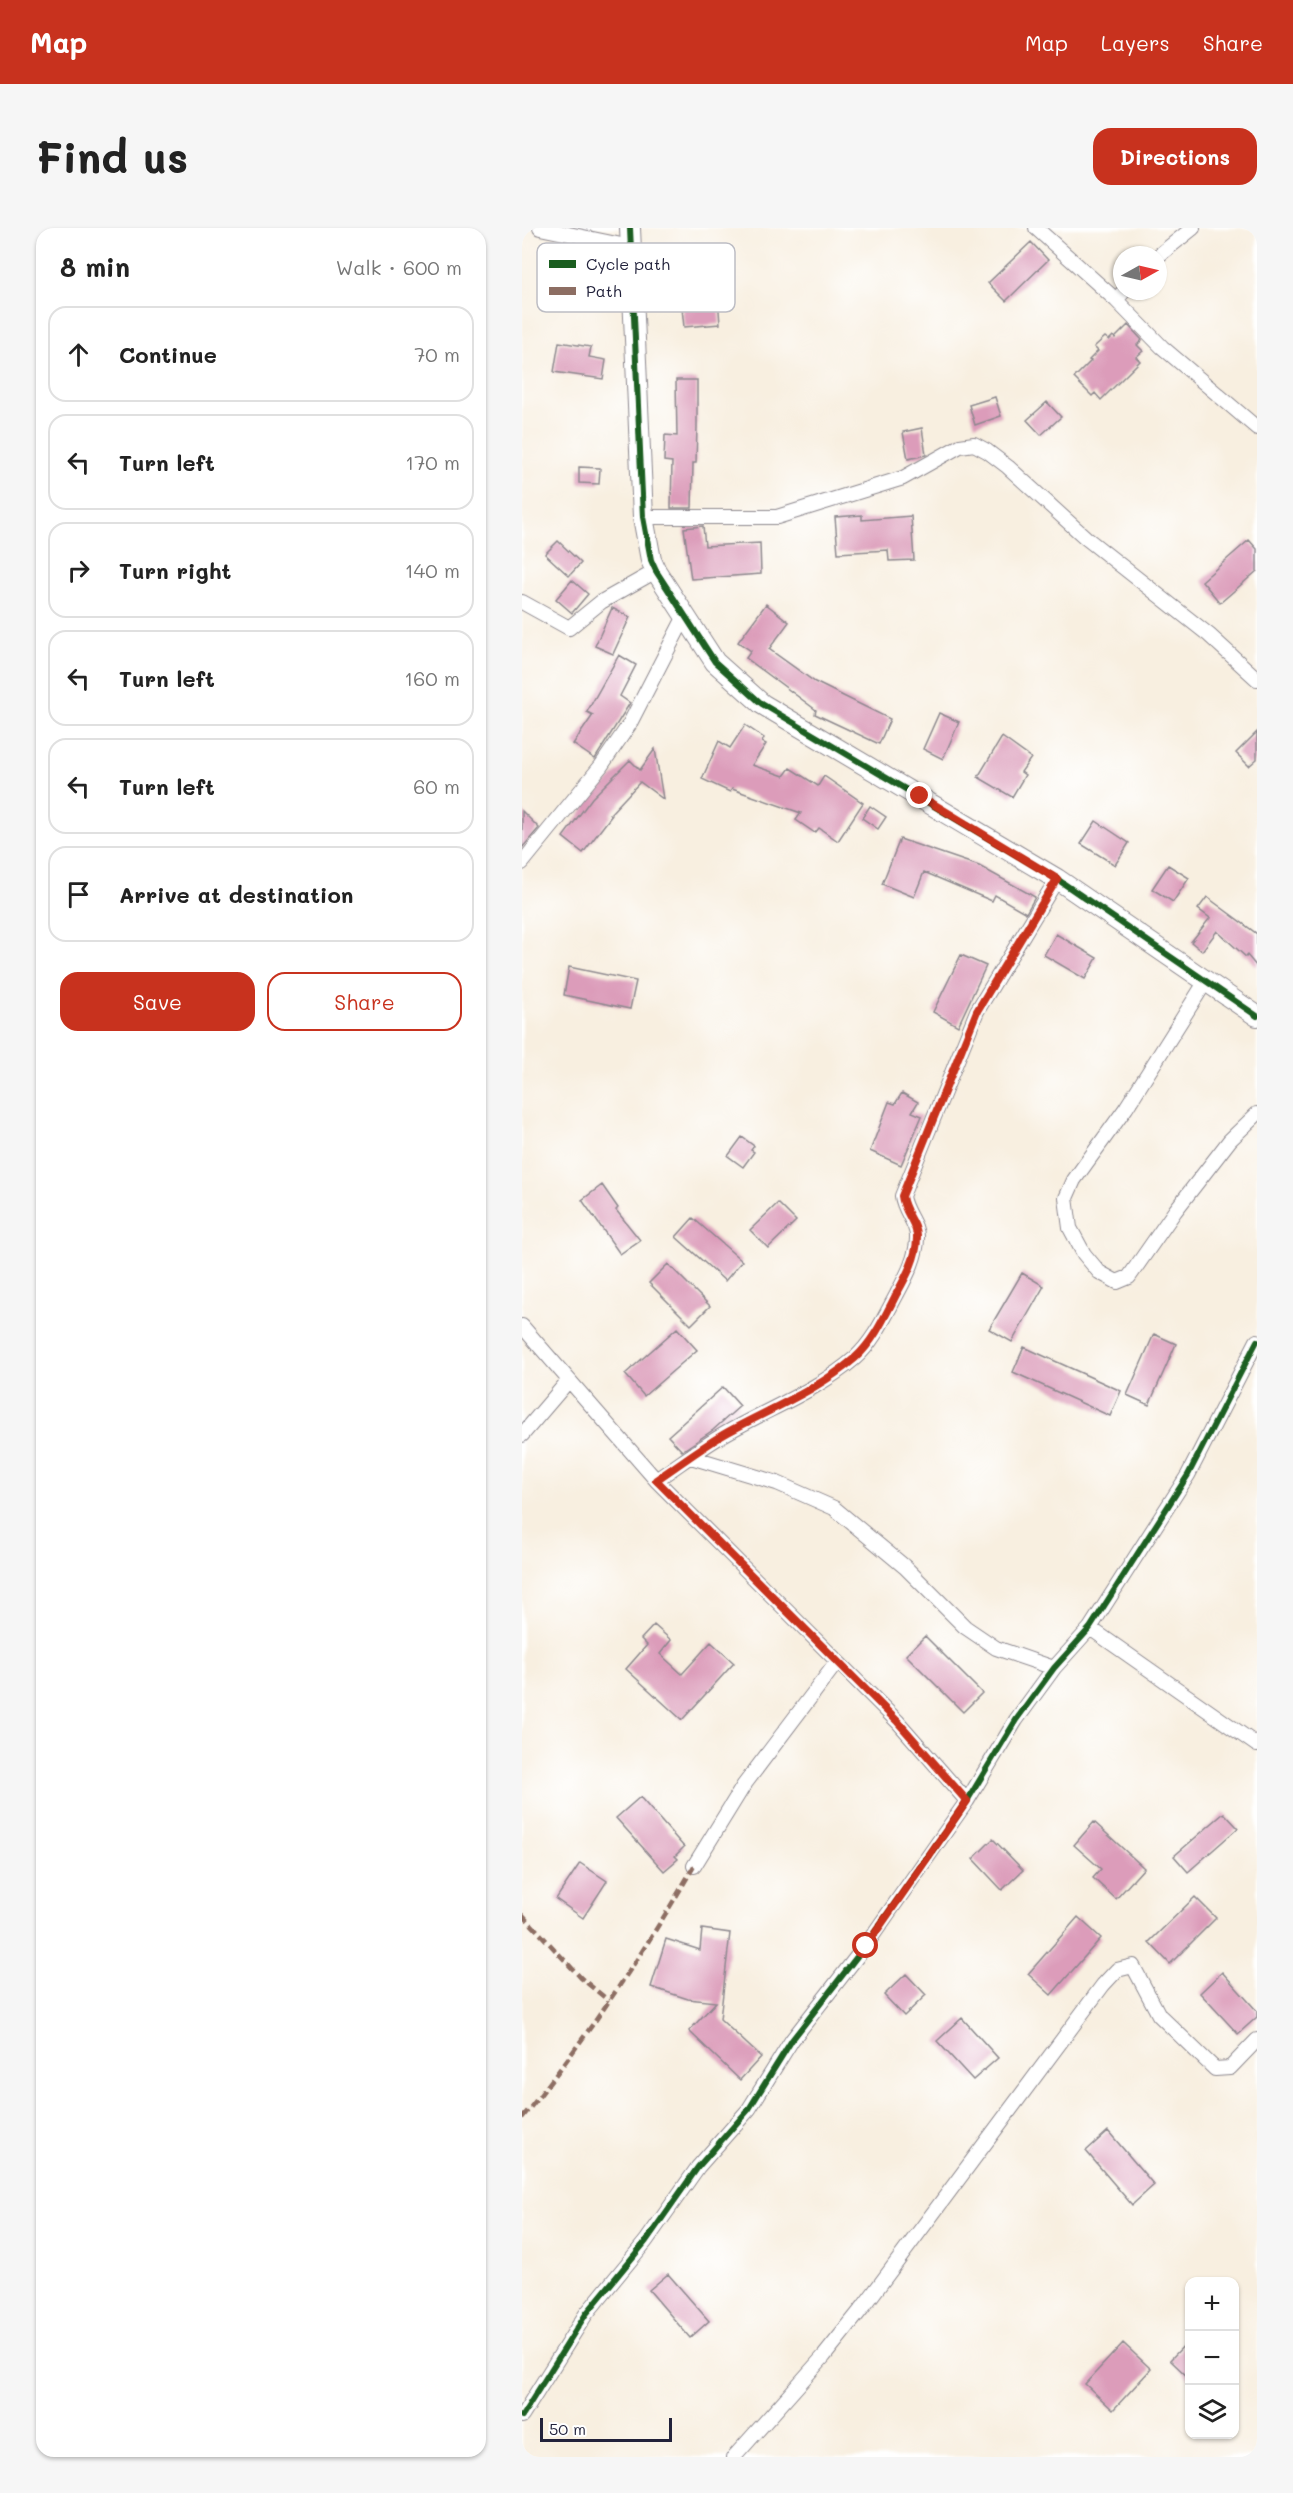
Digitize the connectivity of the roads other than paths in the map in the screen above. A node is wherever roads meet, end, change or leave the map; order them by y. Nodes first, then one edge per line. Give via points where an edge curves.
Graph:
1 (540, 228) edge
2 (1036, 228) edge
3 (1193, 228) edge
4 (631, 238) edge
5 (1167, 249) edge
6 (1113, 290) edge
7 (1123, 300) edge
8 (634, 312) edge
9 (1257, 428) edge
10 (643, 517) junction
11 (656, 571) junction
12 (522, 602) edge
13 (685, 616) junction
14 (1257, 679) edge
15 (522, 863) edge
16 (1057, 879) junction
17 (1206, 981) junction
18 (1257, 1016) edge
19 (1257, 1114) edge
20 (522, 1326) edge
21 (1257, 1341) edge
22 (569, 1380) junction
23 (522, 1435) edge
24 (691, 1457) junction
25 (656, 1480) junction
26 (1090, 1628) junction
27 (837, 1662) junction
28 (1054, 1668) junction
29 (1257, 1745) edge
30 (967, 1801) junction
31 (694, 1866) dead end
32 (1257, 2040) edge
33 (522, 2416) edge
34 (734, 2457) edge

1 - 4 street
2 - 6 street
3 - 5 street
7 - 9 street via 1162,347
8 - 10 street
10 - 11 street
10 - 14 street via 777,517 903,478 960,446 974,444 1008,467 1086,538 1209,635
11 - 12 street via 601,602 569,628
11 - 13 street
13 - 15 street via 629,725
13 - 16 street via 715,662 762,704
16 - 17 street
16 - 24 street via 977,1011 902,1196 906,1214 918,1235 917,1250 875,1335 855,1358 827,1377
17 - 18 street
17 - 19 street via 1126,1108 1074,1180 1066,1198 1070,1228 1099,1272 1117,1282 1130,1276 1230,1140
20 - 22 street
21 - 26 street via 1188,1475
22 - 23 street
22 - 25 street
24 - 25 street
24 - 28 street via 777,1483 834,1508 905,1567 965,1627 996,1648
25 - 27 street
26 - 28 street
26 - 29 street
27 - 30 street via 898,1722
27 - 31 street via 744,1785
28 - 30 street via 1016,1720
30 - 33 street via 866,1946 792,2040 749,2109 698,2167 646,2241 586,2314
32 - 34 street via 1230,2068 1215,2069 1159,2015 1133,1966 1118,1970 1043,2064 864,2306

